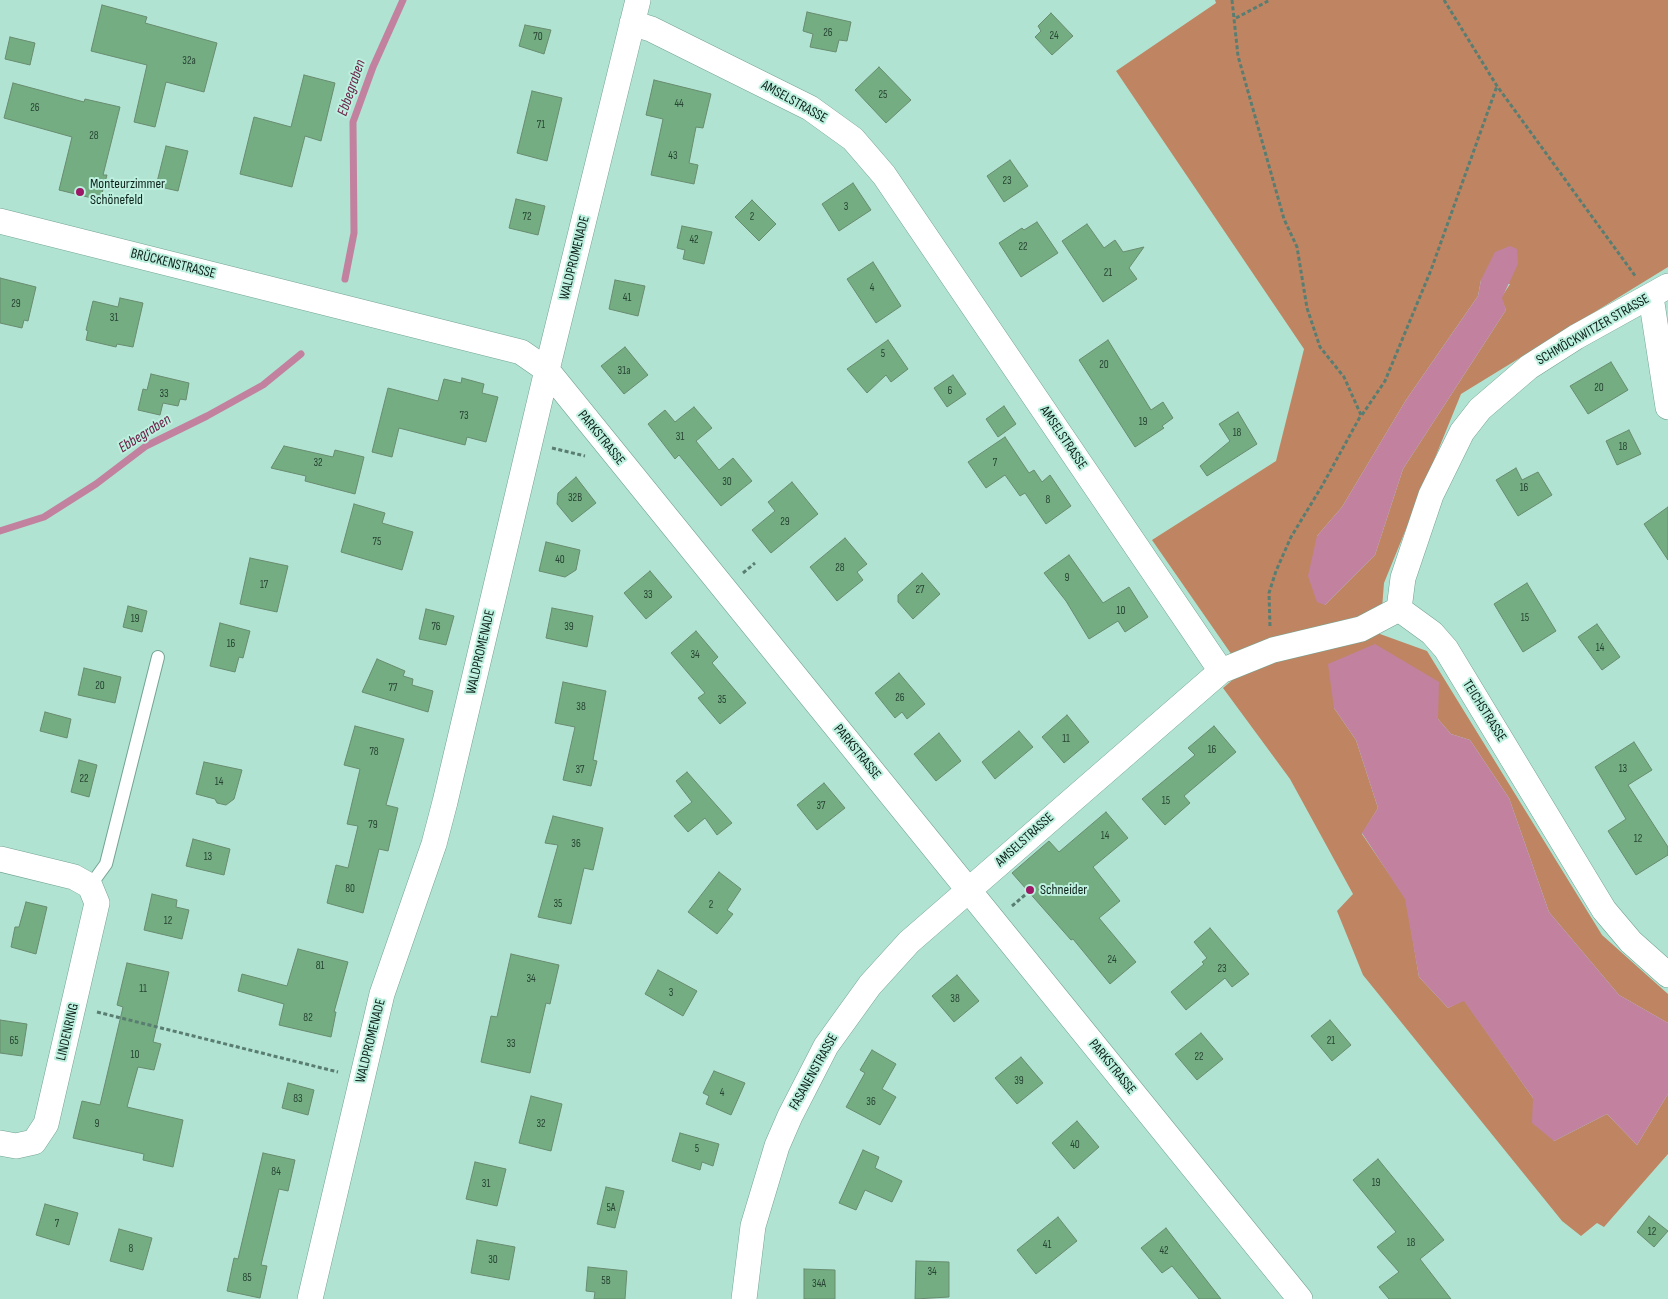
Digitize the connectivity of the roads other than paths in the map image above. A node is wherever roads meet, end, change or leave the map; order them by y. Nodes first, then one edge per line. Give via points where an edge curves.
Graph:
1 (635, 12) edge
2 (0, 221) edge
3 (1659, 292) edge
4 (346, 307) joint
5 (547, 370) junction
6 (1668, 407) edge
7 (1399, 609) junction
8 (158, 657) dead end
9 (1221, 671) junction
10 (0, 860) edge
11 (90, 886) junction
12 (968, 890) junction
13 (1668, 975) edge
14 (0, 1143) edge
15 (310, 1299) edge
16 (744, 1299) edge
17 (1300, 1299) edge

1 - 5 street, WALDPROMENADE
1 - 9 street, AMSELSTRASSE via 651,30 810,108 853,139 884,175
2 - 4 street, BRÜCKENSTRASSE
3 - 6 street
3 - 7 street, SCHMÖCKWITZER STRASSE via 1529,367 1480,409 1462,432 1431,495 1403,578
4 - 5 street, PARKSTRASSE via 521,352
5 - 12 street, PARKSTRASSE
5 - 15 street, WALDPROMENADE via 444,806 387,979
7 - 9 street via 1361,630 1273,650
7 - 13 street, TEICHSTRASSE via 1432,633 1446,649 1604,910 1631,942
8 - 11 lane via 106,864
9 - 12 street, AMSELSTRASSE
10 - 11 street via 74,877
11 - 14 street, LINDENRING via 97,904 46,1124 34,1142 16,1146
12 - 16 street, FASANENSTRASSE via 888,963 847,1016 808,1079 777,1146 764,1187 753,1226
12 - 17 street, PARKSTRASSE

